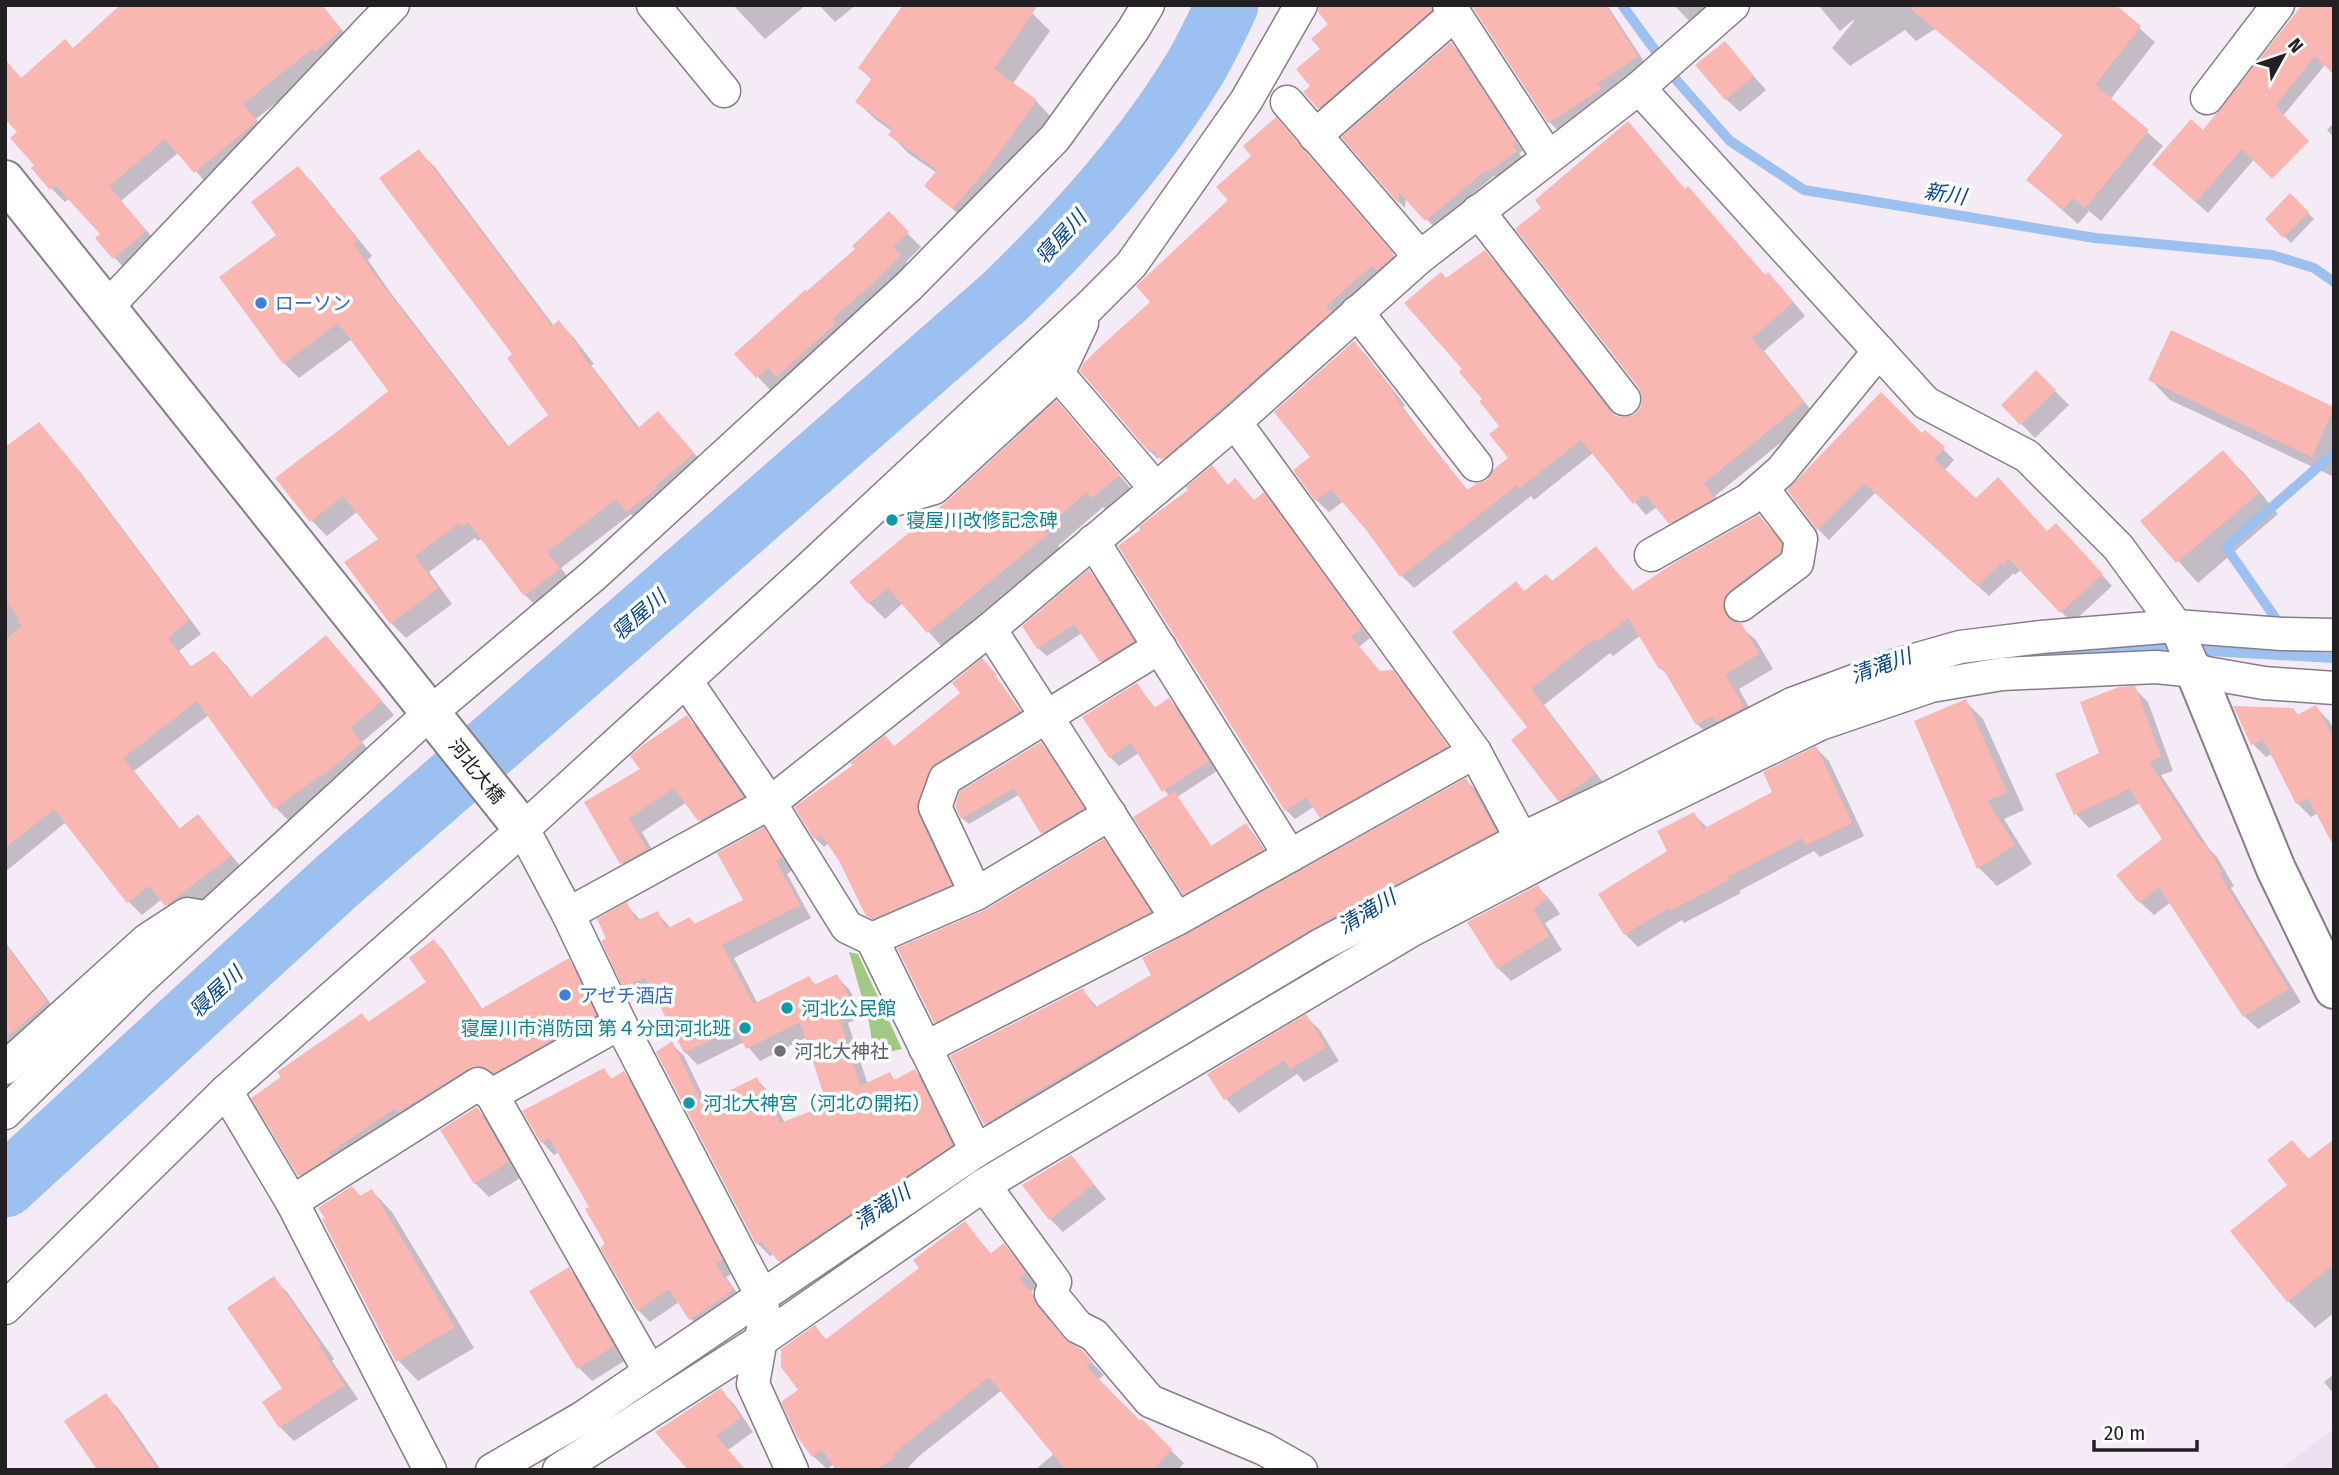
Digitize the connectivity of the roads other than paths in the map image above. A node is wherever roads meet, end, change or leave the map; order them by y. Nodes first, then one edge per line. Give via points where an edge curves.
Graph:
1 (393, 5) edge
2 (653, 5) edge
3 (1148, 5) edge
4 (1301, 5) edge
5 (1732, 5) edge
6 (2278, 5) edge
7 (1452, 10) edge
8 (1654, 75) junction
9 (724, 90) dead end
10 (2207, 98) dead end
11 (1287, 102) dead end
12 (1315, 136) junction
13 (1548, 157) junction
14 (5, 180) edge
15 (1478, 211) junction
16 (1420, 257) junction
17 (108, 306) junction
18 (1090, 306) junction
19 (1357, 312) junction
20 (1879, 351) junction
21 (1058, 374) junction
22 (1624, 399) dead end
23 (1235, 422) junction
24 (1476, 465) dead end
25 (1762, 488) junction
26 (1156, 489) junction
27 (876, 506) junction
28 (1093, 541) junction
29 (1651, 555) dead end
30 (1741, 605) dead end
31 (990, 629) junction
32 (2334, 635) edge
33 (1160, 648) junction
34 (2186, 649) junction
35 (686, 681) junction
36 (2334, 688) edge
37 (1046, 716) junction
38 (435, 720) junction
39 (1475, 752) junction
40 (770, 803) junction
41 (1620, 807) junction
42 (1110, 814) junction
43 (518, 822) junction
44 (1528, 853) junction
45 (1290, 856) junction
46 (976, 894) junction
47 (568, 914) junction
48 (209, 918) junction
49 (1177, 919) junction
50 (872, 939) junction
51 (2334, 989) edge
52 (620, 1023) junction
53 (925, 1048) junction
54 (5, 1068) edge
55 (226, 1091) junction
56 (492, 1096) junction
57 (5, 1113) edge
58 (976, 1151) junction
59 (984, 1185) junction
60 (292, 1202) junction
61 (762, 1296) junction
62 (5, 1308) edge
63 (760, 1341) junction
64 (650, 1372) junction
65 (430, 1470) edge
66 (492, 1470) edge
67 (559, 1470) edge
68 (792, 1470) edge
69 (1301, 1470) edge

1 - 17 street
2 - 9 street
3 - 38 street via 1055,138 909,286
4 - 18 street via 1238,112 1130,265
5 - 8 street
6 - 10 street
7 - 12 street
7 - 13 street
8 - 13 street
8 - 20 street
11 - 12 street
12 - 16 street
13 - 15 street
14 - 17 street, 河北大橋
15 - 16 street
15 - 22 street
16 - 19 street
17 - 38 street, 河北大橋
18 - 21 street
18 - 27 street
19 - 23 street
19 - 24 street
20 - 25 street
20 - 34 street via 1926,403 2027,456 2118,547
21 - 26 street
21 - 27 street via 934,488
23 - 26 street
23 - 39 street
25 - 29 street
25 - 30 street via 1801,539 1797,563
26 - 28 street
27 - 35 street
28 - 31 street
28 - 33 street
31 - 37 street
31 - 40 street
32 - 34 street
33 - 37 street
33 - 45 street
34 - 36 street via 2264,683
34 - 41 street via 2156,667 2003,674 1931,686 1820,724
34 - 41 street via 2041,637 1947,650 1792,704
34 - 51 street via 2276,869
35 - 40 street
35 - 43 street
37 - 42 street
37 - 46 street via 945,779 935,807
38 - 43 street, 河北大橋
38 - 48 street
39 - 44 street
39 - 45 street
40 - 47 street
40 - 50 street via 847,928
41 - 44 street
42 - 46 street
42 - 49 street
43 - 47 street
43 - 55 street
44 - 58 street via 1319,946
44 - 59 street via 1412,930
45 - 49 street
46 - 50 street
47 - 52 street
48 - 54 street via 187,914 147,940
48 - 57 street
49 - 53 street
50 - 53 street
52 - 56 street
52 - 61 street
53 - 58 street
55 - 60 street
55 - 62 street
56 - 60 street via 478,1084
56 - 64 street
58 - 61 street
59 - 63 street
59 - 69 street via 1055,1283 1051,1294 1078,1327 1094,1335 1150,1401 1264,1449
60 - 65 street
61 - 63 street
61 - 64 street
63 - 67 street
63 - 68 street via 753,1384
64 - 66 street

